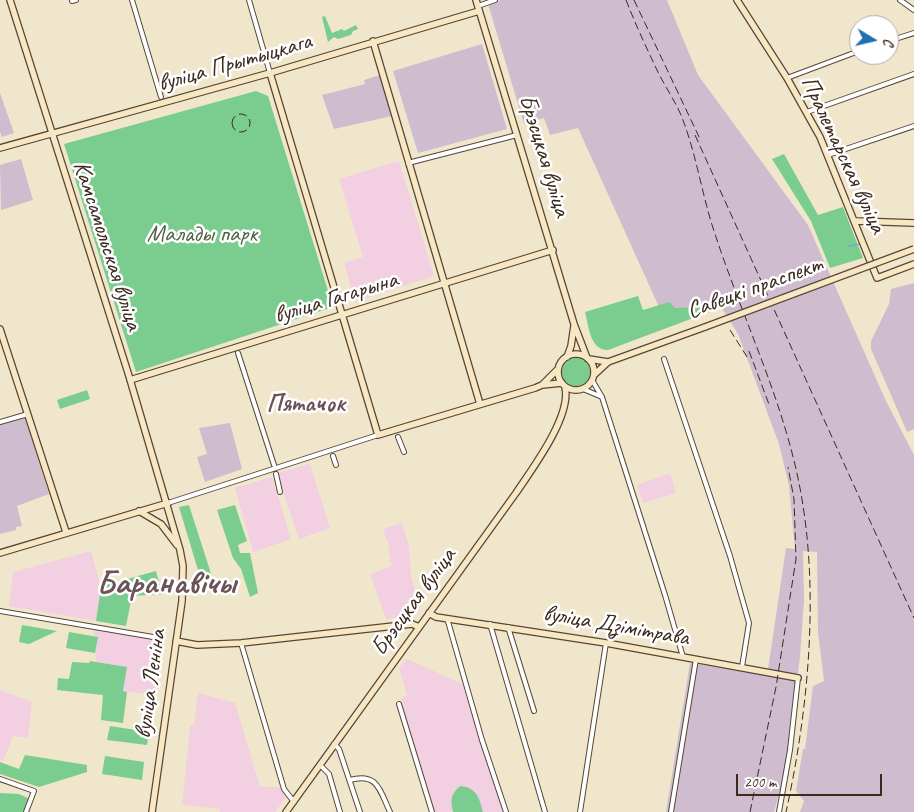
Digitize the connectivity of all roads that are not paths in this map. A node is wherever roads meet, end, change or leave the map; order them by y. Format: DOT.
graph roads {
  1 [pos="10,0"];
  2 [pos="132,0"];
  3 [pos="248,0"];
  4 [pos="496,0"];
  5 [pos="737,0"];
  6 [pos="900,0"];
  7 [pos="477,5"];
  8 [pos="914,10"];
  9 [pos="914,33"];
  10 [pos="899,38"];
  11 [pos="373,41"];
  12 [pos="849,55"];
  13 [pos="270,73"];
  14 [pos="914,74"];
  15 [pos="787,78"];
  16 [pos="161,97"];
  17 [pos="807,112"];
  18 [pos="914,126"];
  19 [pos="517,134"];
  20 [pos="52,135"];
  21 [pos="9,138"];
  22 [pos="11,145"];
  23 [pos="0,148"];
  24 [pos="828,155"];
  25 [pos="408,163"];
  26 [pos="856,221"];
  27 [pos="914,223"];
  28 [pos="553,250"];
  29 [pos="914,250"];
  30 [pos="914,264"];
  31 [pos="444,284"];
  32 [pos="341,316"];
  33 [pos="574,324"];
  34 [pos="0,328"];
  35 [pos="238,353"];
  36 [pos="567,357"];
  37 [pos="588,359"];
  38 [pos="664,359"];
  39 [pos="608,362"];
  40 [pos="558,369"];
  41 [pos="593,378"];
  42 [pos="130,380"];
  43 [pos="542,385"];
  44 [pos="563,385"];
  45 [pos="580,390"];
  46 [pos="602,397"];
  47 [pos="480,404"];
  48 [pos="564,408"];
  49 [pos="28,414"];
  50 [pos="0,422"];
  51 [pos="378,435"];
  52 [pos="398,437"];
  53 [pos="404,452"];
  54 [pos="333,456"];
  55 [pos="274,465"];
  56 [pos="336,465"];
  57 [pos="276,474"];
  58 [pos="280,492"];
  59 [pos="168,503"];
  60 [pos="139,511"];
  61 [pos="66,532"];
  62 [pos="180,550"];
  63 [pos="0,553"];
  64 [pos="0,611"];
  65 [pos="429,613"];
  66 [pos="447,618"];
  67 [pos="490,624"];
  68 [pos="419,627"];
  69 [pos="508,627"];
  70 [pos="159,638"];
  71 [pos="176,641"];
  72 [pos="242,643"];
  73 [pos="606,643"];
  74 [pos="683,656"];
  75 [pos="696,659"];
  76 [pos="742,667"];
  77 [pos="798,678"];
  78 [pos="399,704"];
  79 [pos="534,711"];
  80 [pos="334,744"];
  81 [pos="320,764"];
  82 [pos="0,779"];
  83 [pos="350,780"];
  84 [pos="294,802"];
  85 [pos="26,812"];
  86 [pos="152,812"];
  87 [pos="286,812"];
  88 [pos="340,812"];
  89 [pos="360,812"];
  90 [pos="390,812"];
  91 [pos="432,812"];
  92 [pos="506,812"];
  93 [pos="545,812"];
  94 [pos="580,812"];
  95 [pos="671,812"];
  96 [pos="779,812"];
  1 -- 20 [label="main road, Камсамольская вуліца"];
  2 -- 16 [label="street"];
  3 -- 13 [label="street"];
  4 -- 7 [label="street, вуліца Прытыцкага"];
  5 -- 15 [label="main road, Пралетарская вуліца"];
  6 -- 8 [label="street"];
  7 -- 11 [label="main road, вуліца Прытыцкага"];
  7 -- 19 [label="main road, Брэсцкая вуліца"];
  9 -- 10 [label="street"];
  11 -- 13 [label="main road, вуліца Прытыцкага"];
  11 -- 25 [label="main road"];
  12 -- 15 [label="street"];
  13 -- 20 [label="main road, вуліца Прытыцкага"];
  13 -- 32 [label="main road"];
  14 -- 17 [label="street"];
  15 -- 17 [label="main road, Пралетарская вуліца"];
  17 -- 24 [label="main road, Пралетарская вуліца"];
  18 -- 24 [label="street"];
  19 -- 25 [label="street"];
  19 -- 28 [label="main road, Брэсцкая вуліца"];
  20 -- 22 [label="main road, вуліца Прытыцкага"];
  20 -- 42 [label="main road, Камсамольская вуліца"];
  21 -- 22 [label="street"];
  22 -- 23 [label="main road, вуліца Прытыцкага"];
  24 -- 26 [label="main road, Пралетарская вуліца"];
  25 -- 31 [label="main road"];
  26 -- 27 [label="main road"];
  26 -- 30 [label="main road, Пралетарская вуліца"];
  28 -- 31 [label="main road, вуліца Гагарына"];
  28 -- 33 [label="main road, Брэсцкая вуліца"];
  29 -- 39 [label="main road, Савецкі праспект, bridge"];
  31 -- 32 [label="main road, вуліца Гагарына"];
  31 -- 47 [label="main road"];
  32 -- 42 [label="main road, вуліца Гагарына"];
  32 -- 51 [label="main road"];
  33 -- 36 [label="main road, Брэсцкая вуліца"];
  33 -- 37 [label="main road, Брэсцкая вуліца"];
  34 -- 49 [label="main road"];
  35 -- 55 [label="street"];
  36 -- 37 [label="main road"];
  36 -- 40 [label="main road"];
  37 -- 39 [label="main road, Савецкі праспект"];
  37 -- 41 [label="main road"];
  38 -- 76 [label="street"];
  39 -- 41 [label="main road, Савецкі праспект"];
  40 -- 43 [label="main road"];
  40 -- 44 [label="main road"];
  41 -- 45 [label="main road"];
  41 -- 46 [label="street"];
  42 -- 59 [label="main road, Камсамольская вуліца"];
  43 -- 44 [label="main road"];
  43 -- 47 [label="main road"];
  44 -- 45 [label="main road"];
  44 -- 48 [label="main road, Брэсцкая вуліца"];
  45 -- 46 [label="street"];
  45 -- 48 [label="main road, Брэсцкая вуліца"];
  46 -- 74 [label="street"];
  47 -- 51 [label="main road"];
  48 -- 65 [label="main road, Брэсцкая вуліца"];
  49 -- 50 [label="street"];
  49 -- 61 [label="main road"];
  51 -- 59 [label="street"];
  52 -- 53 [label="street"];
  54 -- 56 [label="street"];
  57 -- 58 [label="street"];
  59 -- 60 [label="main road"];
  59 -- 62 [label="main road, вуліца Леніна"];
  60 -- 61 [label="main road"];
  60 -- 62 [label="main road"];
  61 -- 63 [label="main road"];
  62 -- 71 [label="main road, вуліца Леніна"];
  64 -- 70 [label="street"];
  65 -- 66 [label="main road, вуліца Дзімітрава"];
  65 -- 68 [label="main road, Брэсцкая вуліца"];
  66 -- 67 [label="main road, вуліца Дзімітрава"];
  66 -- 92 [label="street"];
  67 -- 69 [label="main road, вуліца Дзімітрава"];
  67 -- 93 [label="street"];
  68 -- 72 [label="main road"];
  68 -- 80 [label="main road, Брэсцкая вуліца"];
  69 -- 73 [label="main road, вуліца Дзімітрава"];
  69 -- 79 [label="street"];
  71 -- 72 [label="main road"];
  71 -- 86 [label="main road, вуліца Леніна"];
  72 -- 84 [label="street"];
  73 -- 74 [label="main road, вуліца Дзімітрава"];
  73 -- 94 [label="street"];
  74 -- 75 [label="main road, вуліца Дзімітрава"];
  75 -- 76 [label="main road, вуліца Дзімітрава"];
  75 -- 95 [label="street"];
  76 -- 77 [label="main road, вуліца Дзімітрава"];
  77 -- 96 [label="street"];
  78 -- 91 [label="street"];
  80 -- 81 [label="main road, Брэсцкая вуліца"];
  80 -- 83 [label="street"];
  81 -- 84 [label="main road, Брэсцкая вуліца"];
  81 -- 88 [label="street"];
  82 -- 85 [label="street"];
  83 -- 89 [label="street"];
  83 -- 90 [label="street"];
  84 -- 87 [label="main road, Брэсцкая вуліца"];
}
